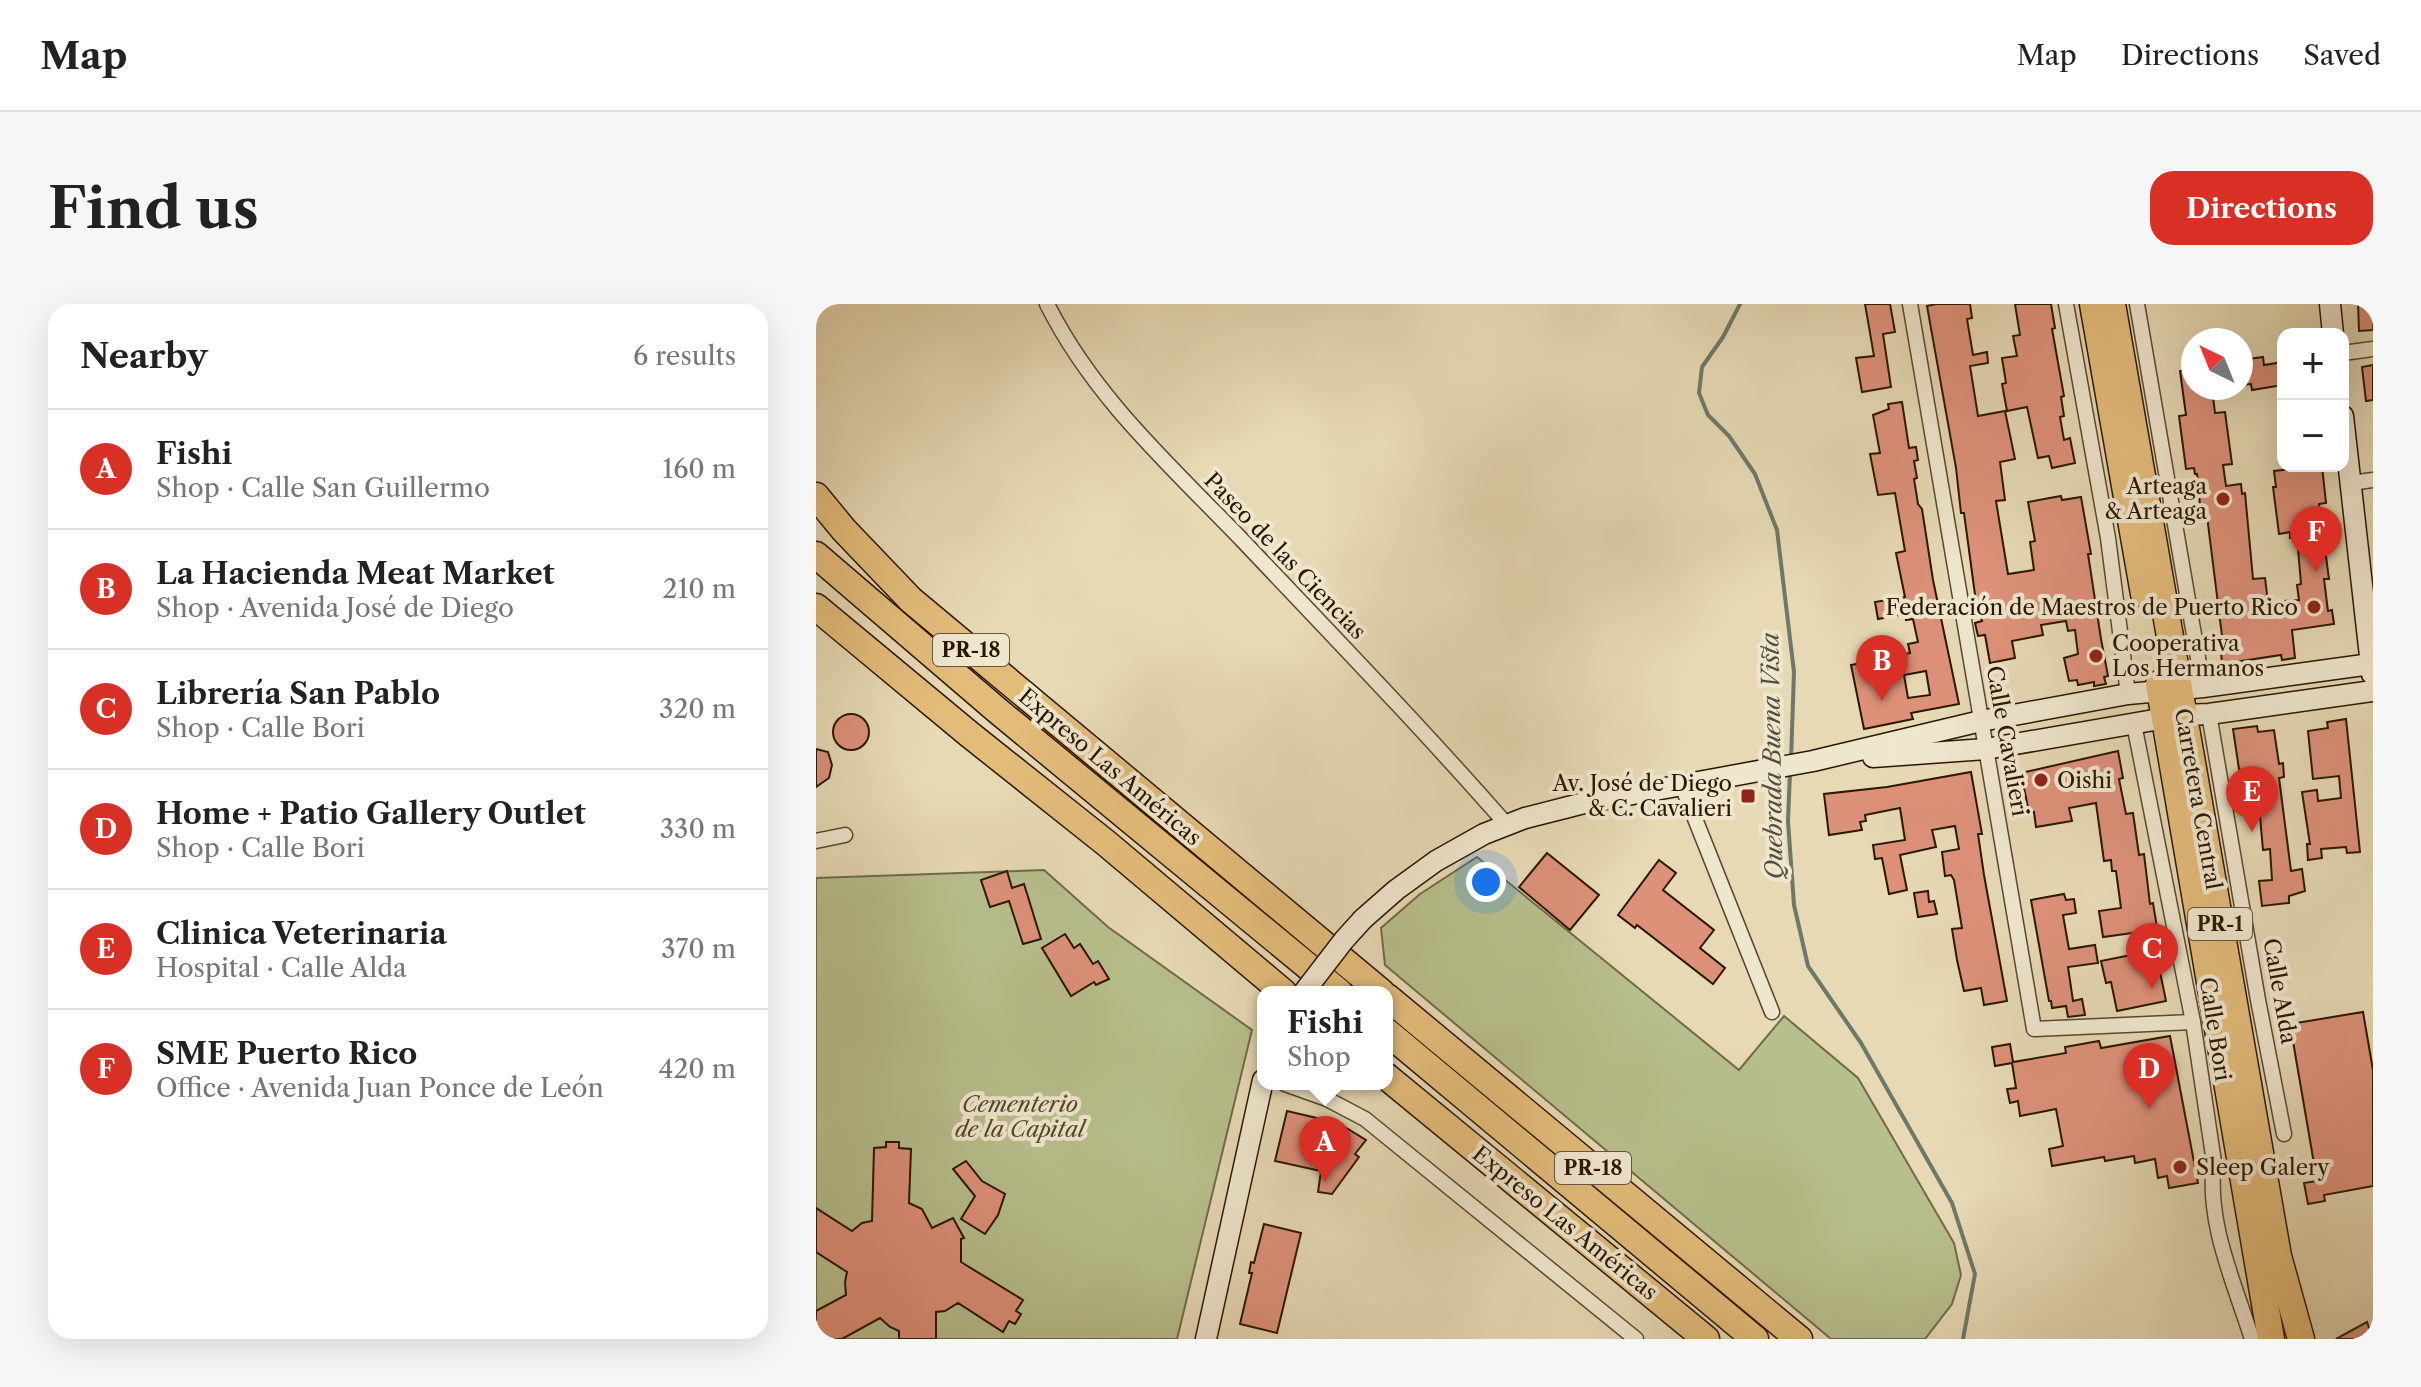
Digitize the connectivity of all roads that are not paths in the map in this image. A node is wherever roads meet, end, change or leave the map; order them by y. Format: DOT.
graph roads {
  1 [pos="1047,304"];
  2 [pos="1910,304"];
  3 [pos="2066,304"];
  4 [pos="2093,304"];
  5 [pos="2112,304"];
  6 [pos="2137,304"];
  7 [pos="2330,304"];
  8 [pos="2332,328"];
  9 [pos="2373,349"];
  10 [pos="2349,352"];
  11 [pos="2349,466"];
  12 [pos="2373,480"];
  13 [pos="2351,483"];
  14 [pos="816,496"];
  15 [pos="816,555"];
  16 [pos="816,607"];
  17 [pos="816,630"];
  18 [pos="2371,664"];
  19 [pos="893,671"];
  20 [pos="2373,689"];
  21 [pos="2128,694"];
  22 [pos="2183,702"];
  23 [pos="1981,721"];
  24 [pos="2134,724"];
  25 [pos="1986,749"];
  26 [pos="1813,761"];
  27 [pos="1682,786"];
  28 [pos="1507,825"];
  29 [pos="845,835"];
  30 [pos="816,841"];
  31 [pos="1276,986"];
  32 [pos="1309,986"];
  33 [pos="1332,986"];
  34 [pos="1374,986"];
  35 [pos="1393,1002"];
  36 [pos="1772,1012"];
  37 [pos="2193,1022"];
  38 [pos="1393,1037"];
  39 [pos="1393,1082"];
  40 [pos="1261,1090"];
  41 [pos="1302,1090"];
  42 [pos="2284,1134"];
  43 [pos="1206,1339"];
  44 [pos="1636,1339"];
  45 [pos="1706,1339"];
  46 [pos="1755,1339"];
  47 [pos="1799,1339"];
  48 [pos="2252,1339"];
  49 [pos="2271,1339"];
  50 [pos="2301,1339"];
  1 -- 28 [label="street, Paseo de las Ciencias"];
  2 -- 23 [label="street, Calle Cavalieri"];
  3 -- 21 [label="street"];
  4 -- 22 [label="highway, Carretera Central / PR-1"];
  5 -- 22 [label="highway, Carretera Central / PR-1"];
  6 -- 22 [label="street, Calle Alda"];
  7 -- 8 [label="street"];
  9 -- 10 [label="street"];
  11 -- 13 [label="street"];
  12 -- 13 [label="street"];
  13 -- 18 [label="street"];
  14 -- 34 [label="highway, Expreso Las Américas / PR-18"];
  15 -- 33 [label="highway"];
  16 -- 19 [label="highway, PR-18"];
  17 -- 19 [label="highway"];
  18 -- 20 [label="street"];
  18 -- 22 [label="street"];
  19 -- 31 [label="highway, PR-18"];
  20 -- 22 [label="street"];
  21 -- 22 [label="street"];
  21 -- 23 [label="street"];
  22 -- 24 [label="street"];
  22 -- 42 [label="street, Calle Alda"];
  22 -- 49 [label="highway, Carretera Central / PR-1"];
  22 -- 50 [label="highway, Carretera Central / PR-1"];
  23 -- 25 [label="street, Calle Cavalieri"];
  23 -- 26 [label="street"];
  24 -- 25 [label="street"];
  24 -- 37 [label="street, Calle Bori"];
  25 -- 26 [label="street"];
  25 -- 37 [label="street, Calle Cavalieri"];
  26 -- 27 [label="street"];
  27 -- 28 [label="street"];
  27 -- 36 [label="street"];
  28 -- 32 [label="street, bridge"];
  29 -- 30 [label="street"];
  35 -- 47 [label="highway, PR-18"];
  37 -- 48 [label="street, Calle Bori"];
  38 -- 46 [label="highway"];
  39 -- 45 [label="highway, Expreso Las Américas / PR-18"];
  40 -- 43 [label="street"];
  41 -- 44 [label="street"];
}
